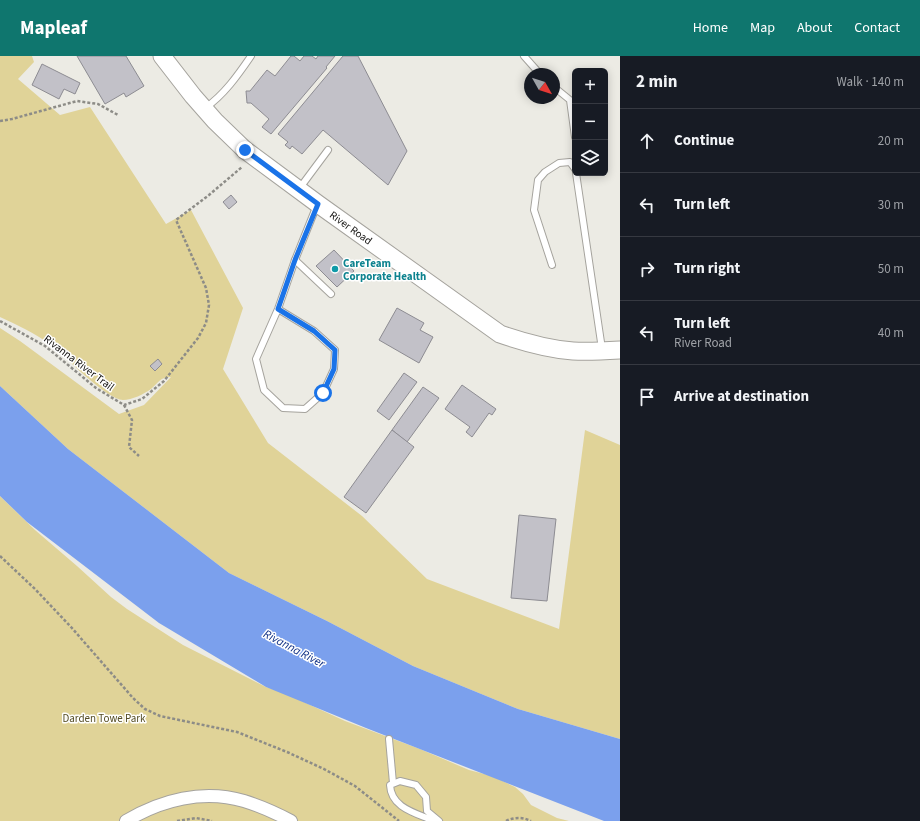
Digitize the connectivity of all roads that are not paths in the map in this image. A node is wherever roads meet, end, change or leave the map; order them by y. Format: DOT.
graph roads {
  1 [pos="162,56"];
  2 [pos="251,56"];
  3 [pos="524,56"];
  4 [pos="535,68"];
  5 [pos="560,92"];
  6 [pos="204,109"];
  7 [pos="572,115"];
  8 [pos="328,150"];
  9 [pos="572,165"];
  10 [pos="576,176"];
  11 [pos="299,189"];
  12 [pos="318,204"];
  13 [pos="295,260"];
  14 [pos="552,265"];
  15 [pos="331,294"];
  16 [pos="278,309"];
  17 [pos="620,350"];
  18 [pos="602,351"];
  19 [pos="389,739"];
  20 [pos="393,783"];
  21 [pos="126,821"];
  22 [pos="292,821"];
  23 [pos="434,821"];
  24 [pos="439,821"];
  1 -- 6 [label="street, River Road"];
  2 -- 6 [label="lane"];
  3 -- 4 [label="lane"];
  5 -- 7 [label="lane"];
  6 -- 11 [label="street, River Road"];
  8 -- 11 [label="lane"];
  9 -- 14 [label="lane"];
  10 -- 18 [label="lane"];
  11 -- 12 [label="street, River Road"];
  12 -- 13 [label="lane"];
  12 -- 18 [label="street, River Road"];
  13 -- 15 [label="lane"];
  13 -- 16 [label="lane"];
  16 -- 16 [label="lane"];
  17 -- 18 [label="street, River Road"];
  19 -- 20 [label="lane"];
  20 -- 23 [label="lane"];
  20 -- 24 [label="lane"];
  21 -- 22 [label="street"];
}
